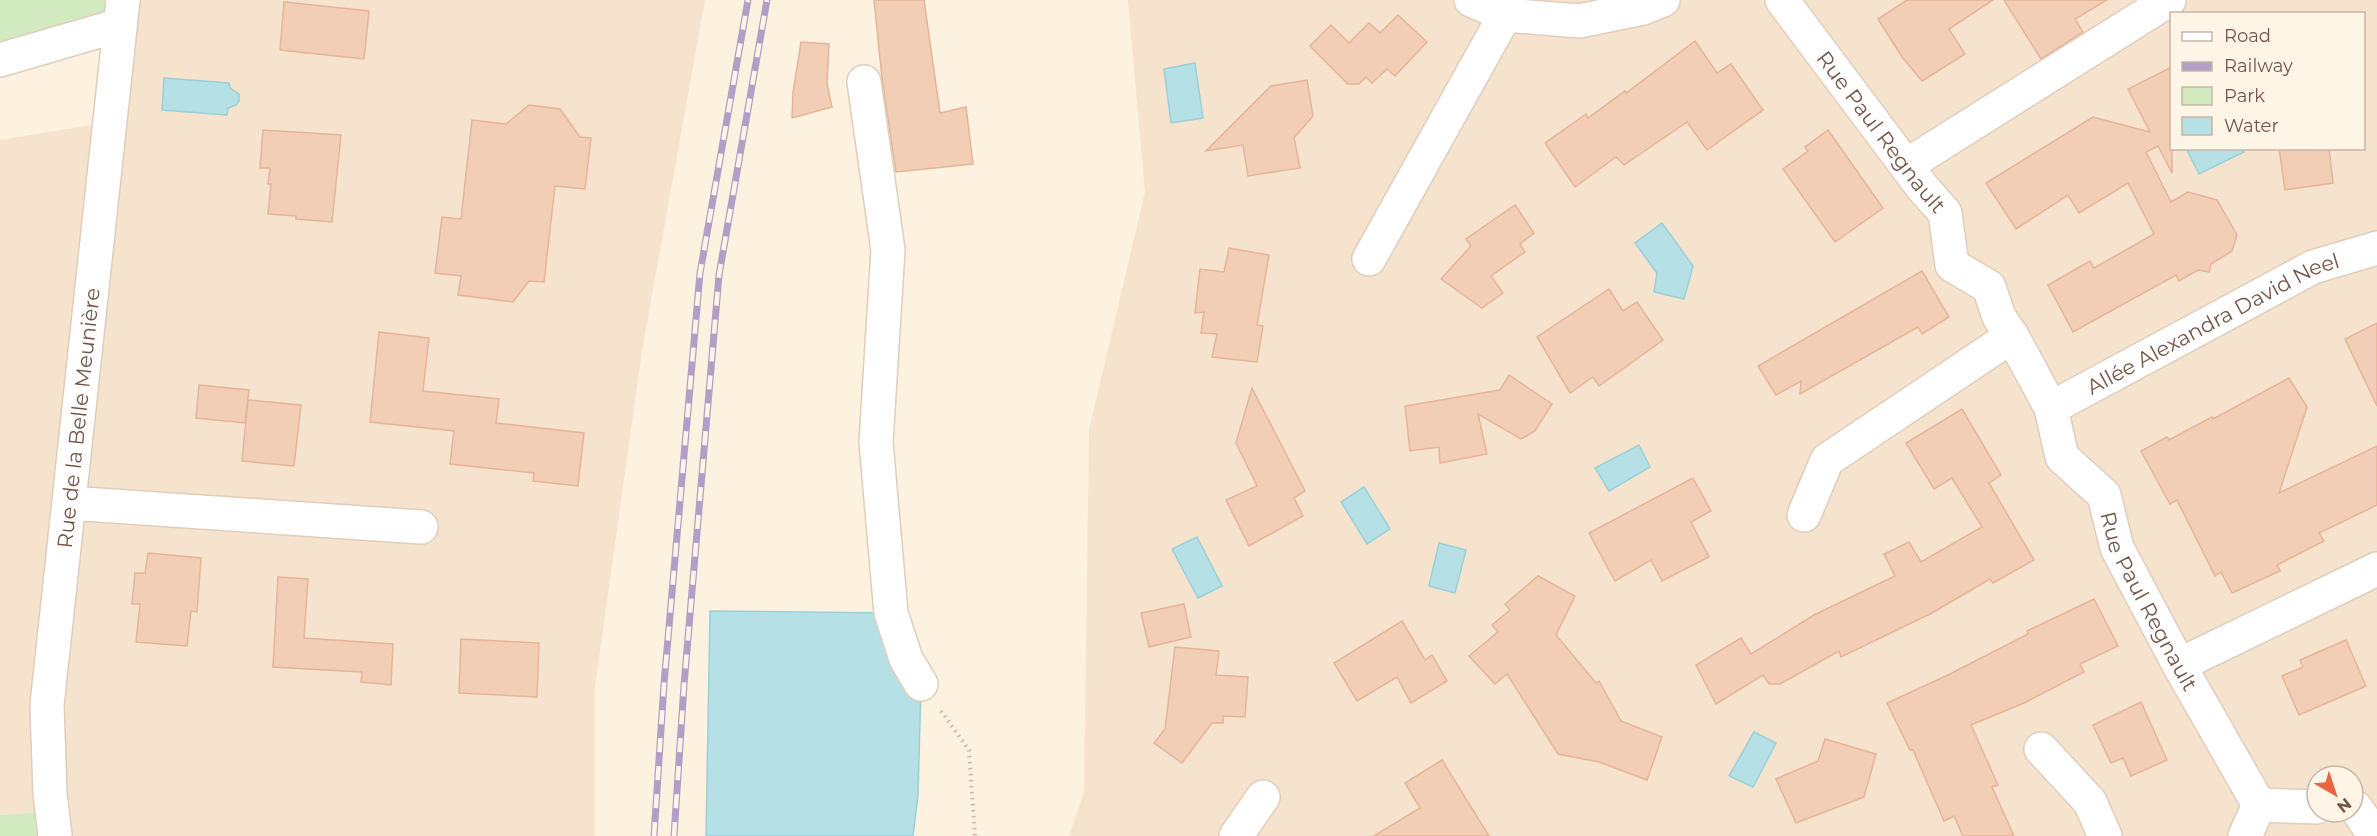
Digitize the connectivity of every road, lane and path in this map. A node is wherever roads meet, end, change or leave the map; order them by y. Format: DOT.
graph roads {
  1 [pos="1471,0"];
  2 [pos="1663,0"];
  3 [pos="1782,0"];
  4 [pos="2169,0"];
  5 [pos="122,12"];
  6 [pos="1505,15"];
  7 [pos="0,60"];
  8 [pos="864,82"];
  9 [pos="1907,165"];
  10 [pos="2377,248"];
  11 [pos="1369,259"];
  12 [pos="2012,336"];
  13 [pos="2051,408"];
  14 [pos="69,502"];
  15 [pos="1804,515"];
  16 [pos="421,527"];
  17 [pos="2377,569"];
  18 [pos="2179,665"];
  19 [pos="921,684"];
  20 [pos="2041,749"];
  21 [pos="1263,797"];
  22 [pos="2259,805"];
  23 [pos="2305,807"];
  24 [pos="2365,812"];
  25 [pos="55,836"];
  26 [pos="975,836"];
  27 [pos="1236,836"];
  28 [pos="2105,836"];
  29 [pos="2245,836"];
  30 [pos="2375,836"];
  1 -- 6 [label="street"];
  2 -- 6 [label="street"];
  3 -- 9 [label="street, Rue Paul Regnault"];
  4 -- 9 [label="street"];
  5 -- 7 [label="street"];
  5 -- 14 [label="street, Rue de la Belle Meunière"];
  6 -- 11 [label="street"];
  8 -- 19 [label="street"];
  9 -- 12 [label="street, Rue Paul Regnault"];
  10 -- 13 [label="street, Allée Alexandra David Neel"];
  12 -- 13 [label="street, Rue Paul Regnault"];
  12 -- 15 [label="street"];
  13 -- 18 [label="street, Rue Paul Regnault"];
  14 -- 16 [label="street"];
  14 -- 25 [label="street, Rue de la Belle Meunière"];
  17 -- 18 [label="street"];
  18 -- 22 [label="street, Rue Paul Regnault"];
  19 -- 26 [label="path"];
  20 -- 28 [label="street"];
  21 -- 27 [label="street"];
  22 -- 23 [label="street"];
  22 -- 29 [label="street"];
  24 -- 30 [label="street"];
}
